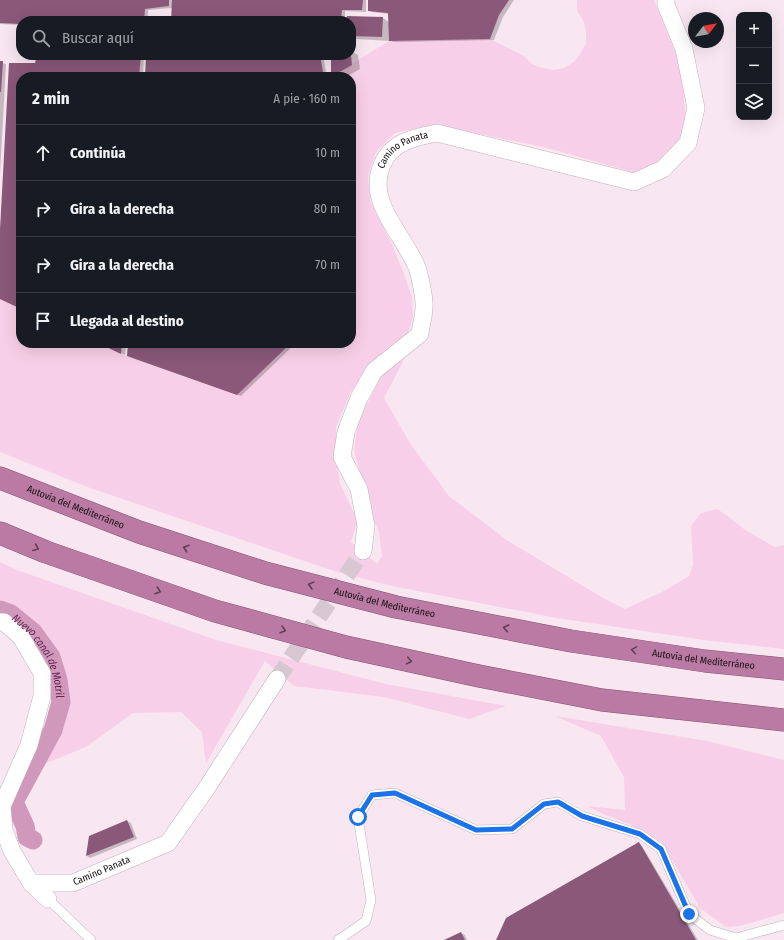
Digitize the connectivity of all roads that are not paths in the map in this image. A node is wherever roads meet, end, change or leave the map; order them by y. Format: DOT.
graph roads {
  1 [pos="666,0"];
  2 [pos="0,478"];
  3 [pos="0,533"];
  4 [pos="363,551"];
  5 [pos="0,622"];
  6 [pos="784,669"];
  7 [pos="277,679"];
  8 [pos="784,720"];
  9 [pos="31,883"];
  10 [pos="48,899"];
  11 [pos="784,925"];
  12 [pos="91,940"];
  13 [pos="338,940"];
  1 -- 4 [label="street, Camino Panata"];
  6 -- 2 [label="highway, Autovía del Mediterráneo, one-way"];
  3 -- 8 [label="highway, one-way"];
  5 -- 9 [label="street"];
  7 -- 9 [label="street, Camino Panata"];
  9 -- 10 [label="street"];
  10 -- 12 [label="lane"];
  11 -- 13 [label="lane"];
}
